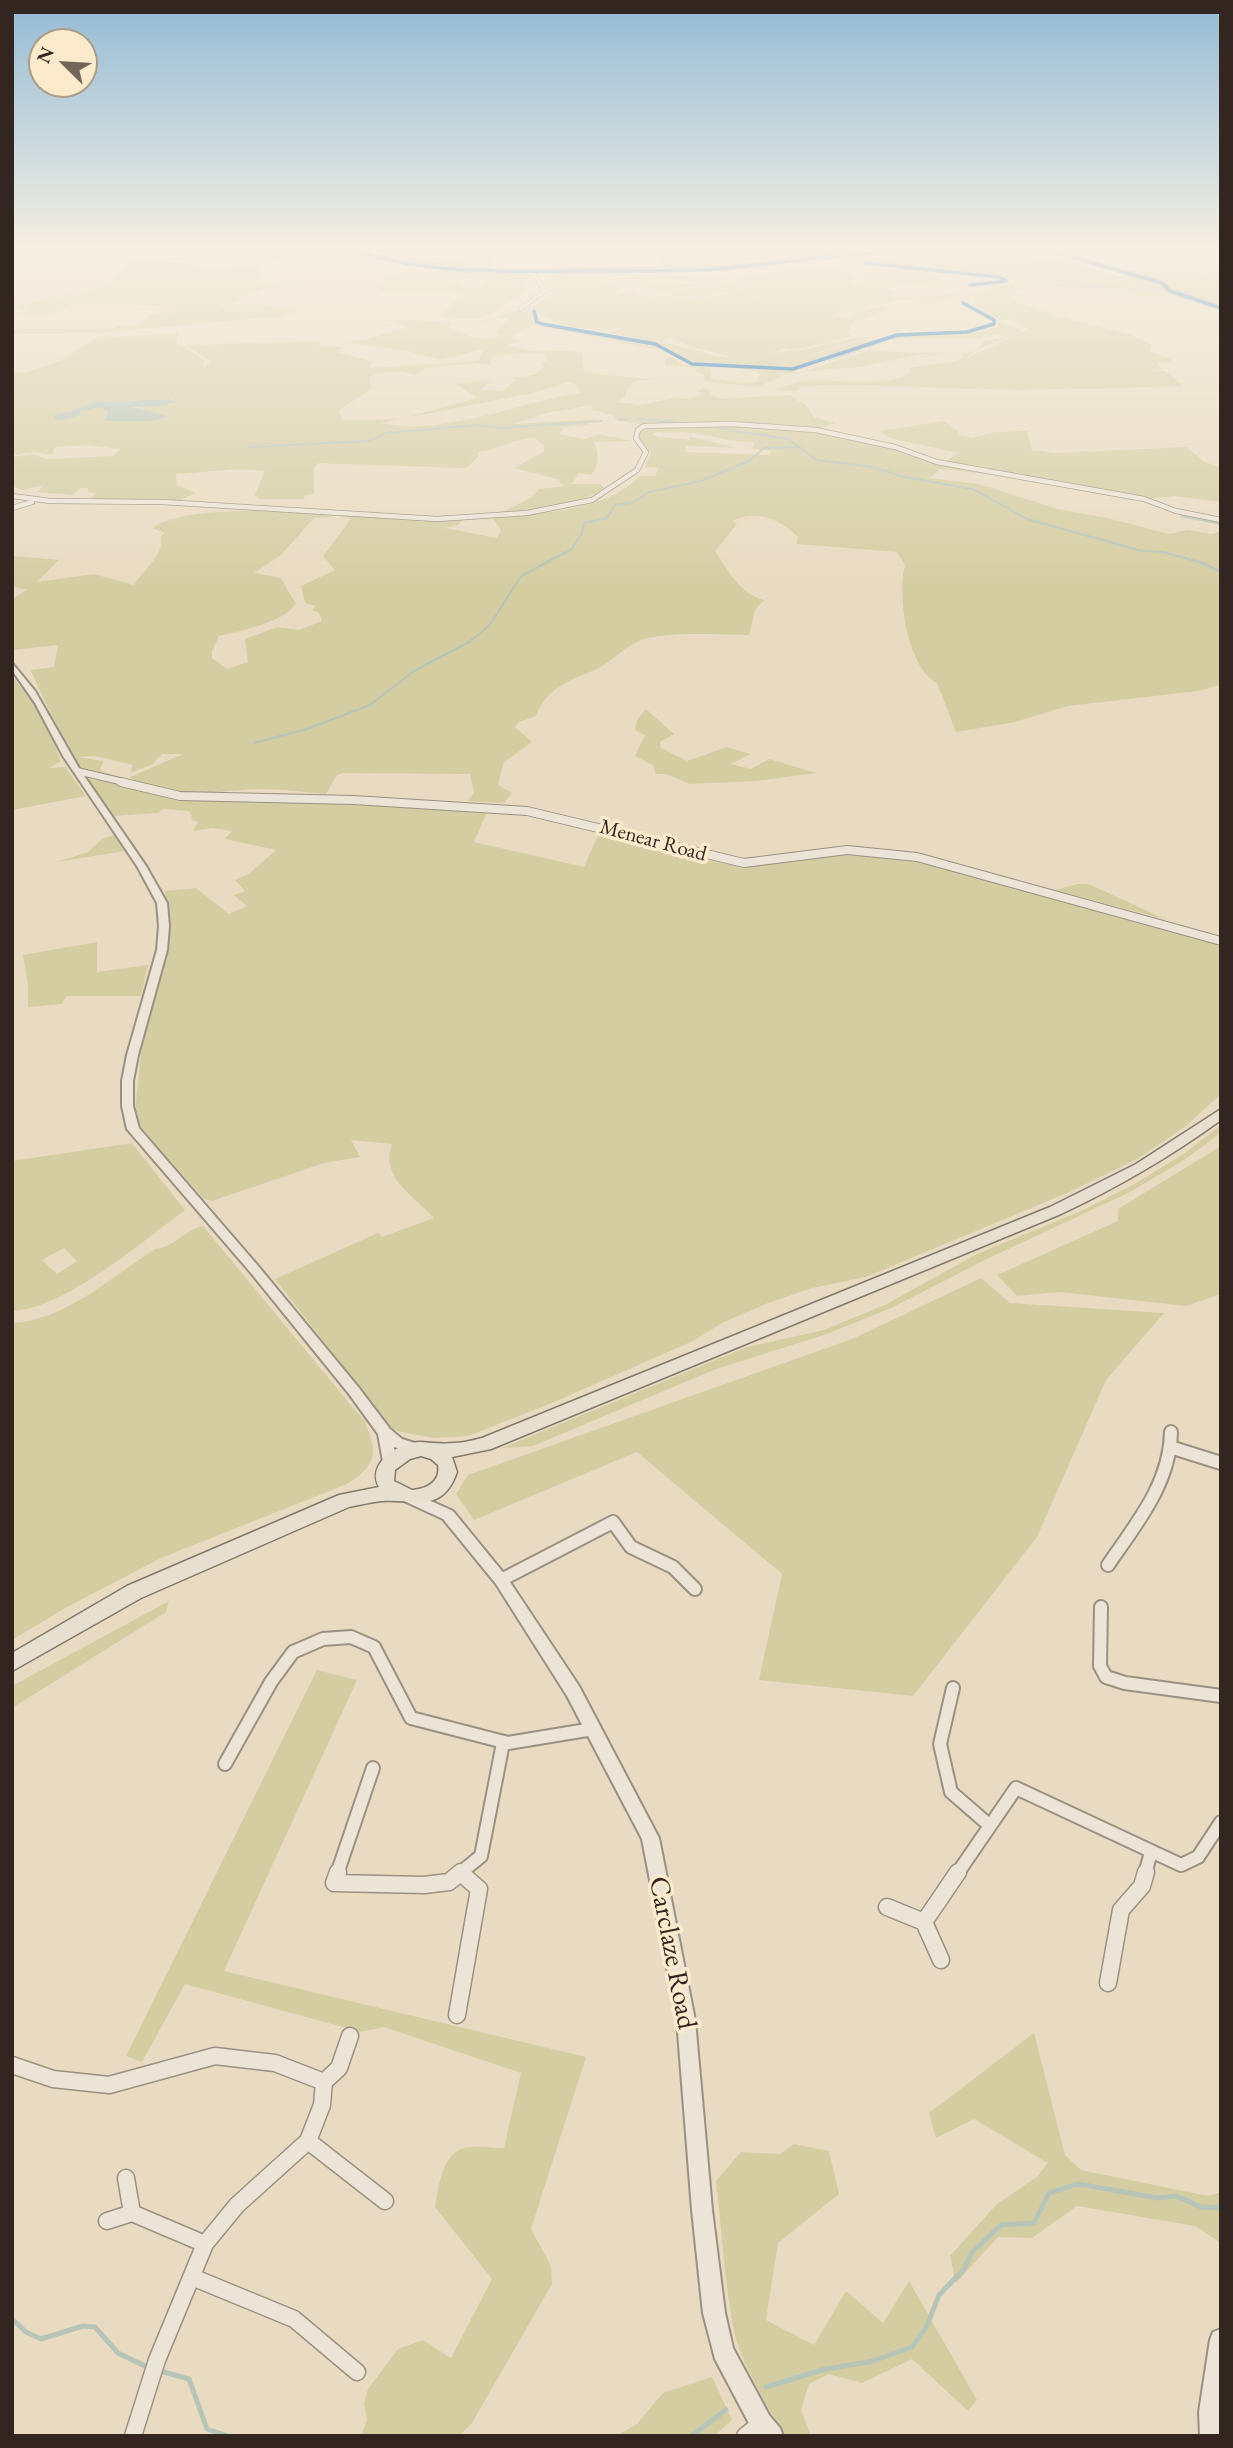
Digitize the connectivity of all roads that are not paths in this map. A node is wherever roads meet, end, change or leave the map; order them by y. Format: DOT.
graph roads {
  1 [pos="12,496"];
  2 [pos="36,501"];
  3 [pos="12,508"];
  4 [pos="1221,520"];
  5 [pos="12,665"];
  6 [pos="77,771"];
  7 [pos="1221,941"];
  8 [pos="1221,1113"];
  9 [pos="1171,1432"];
  10 [pos="385,1433"];
  11 [pos="485,1444"];
  12 [pos="1173,1448"];
  13 [pos="422,1450"];
  14 [pos="1221,1463"];
  15 [pos="387,1467"];
  16 [pos="446,1480"];
  17 [pos="405,1496"];
  18 [pos="346,1500"];
  19 [pos="448,1515"];
  20 [pos="1108,1565"];
  21 [pos="501,1580"];
  22 [pos="695,1589"];
  23 [pos="1101,1607"];
  24 [pos="12,1663"];
  25 [pos="953,1688"];
  26 [pos="1221,1696"];
  27 [pos="593,1729"];
  28 [pos="503,1743"];
  29 [pos="225,1764"];
  30 [pos="373,1768"];
  31 [pos="1221,1822"];
  32 [pos="989,1825"];
  33 [pos="1151,1852"];
  34 [pos="462,1874"];
  35 [pos="887,1907"];
  36 [pos="924,1922"];
  37 [pos="941,1960"];
  38 [pos="1108,1983"];
  39 [pos="457,2015"];
  40 [pos="350,2036"];
  41 [pos="12,2065"];
  42 [pos="324,2082"];
  43 [pos="307,2141"];
  44 [pos="126,2178"];
  45 [pos="385,2202"];
  46 [pos="132,2213"];
  47 [pos="107,2221"];
  48 [pos="205,2244"];
  49 [pos="192,2277"];
  50 [pos="1221,2340"];
  51 [pos="357,2372"];
  52 [pos="759,2432"];
  53 [pos="133,2436"];
  54 [pos="1211,2436"];
  1 -- 2 [label="street"];
  2 -- 3 [label="street"];
  2 -- 4 [label="street"];
  5 -- 6 [label="street"];
  6 -- 7 [label="street, Menear Road"];
  6 -- 10 [label="street"];
  8 -- 11 [label="highway"];
  9 -- 12 [label="street"];
  10 -- 13 [label="street"];
  10 -- 15 [label="street"];
  11 -- 13 [label="highway"];
  11 -- 16 [label="highway"];
  12 -- 14 [label="street"];
  12 -- 20 [label="street"];
  13 -- 15 [label="highway"];
  13 -- 16 [label="highway"];
  15 -- 17 [label="highway"];
  15 -- 18 [label="highway"];
  16 -- 17 [label="highway"];
  16 -- 19 [label="street, Carclaze Road"];
  17 -- 18 [label="highway"];
  17 -- 19 [label="street, Carclaze Road"];
  18 -- 24 [label="highway"];
  19 -- 21 [label="street, Carclaze Road"];
  21 -- 22 [label="street"];
  21 -- 27 [label="street, Carclaze Road"];
  23 -- 26 [label="street"];
  25 -- 32 [label="street"];
  27 -- 28 [label="street"];
  27 -- 52 [label="street, Carclaze Road"];
  28 -- 29 [label="street"];
  28 -- 34 [label="street"];
  30 -- 34 [label="street"];
  31 -- 33 [label="street"];
  32 -- 33 [label="street"];
  32 -- 36 [label="street"];
  33 -- 38 [label="street"];
  34 -- 39 [label="street"];
  35 -- 36 [label="street"];
  36 -- 37 [label="street"];
  40 -- 42 [label="street"];
  41 -- 42 [label="street"];
  42 -- 43 [label="street"];
  43 -- 45 [label="street"];
  43 -- 48 [label="street"];
  44 -- 46 [label="street"];
  46 -- 47 [label="street"];
  46 -- 48 [label="street"];
  48 -- 49 [label="street"];
  49 -- 51 [label="street"];
  49 -- 53 [label="street"];
  50 -- 54 [label="street"];
}
